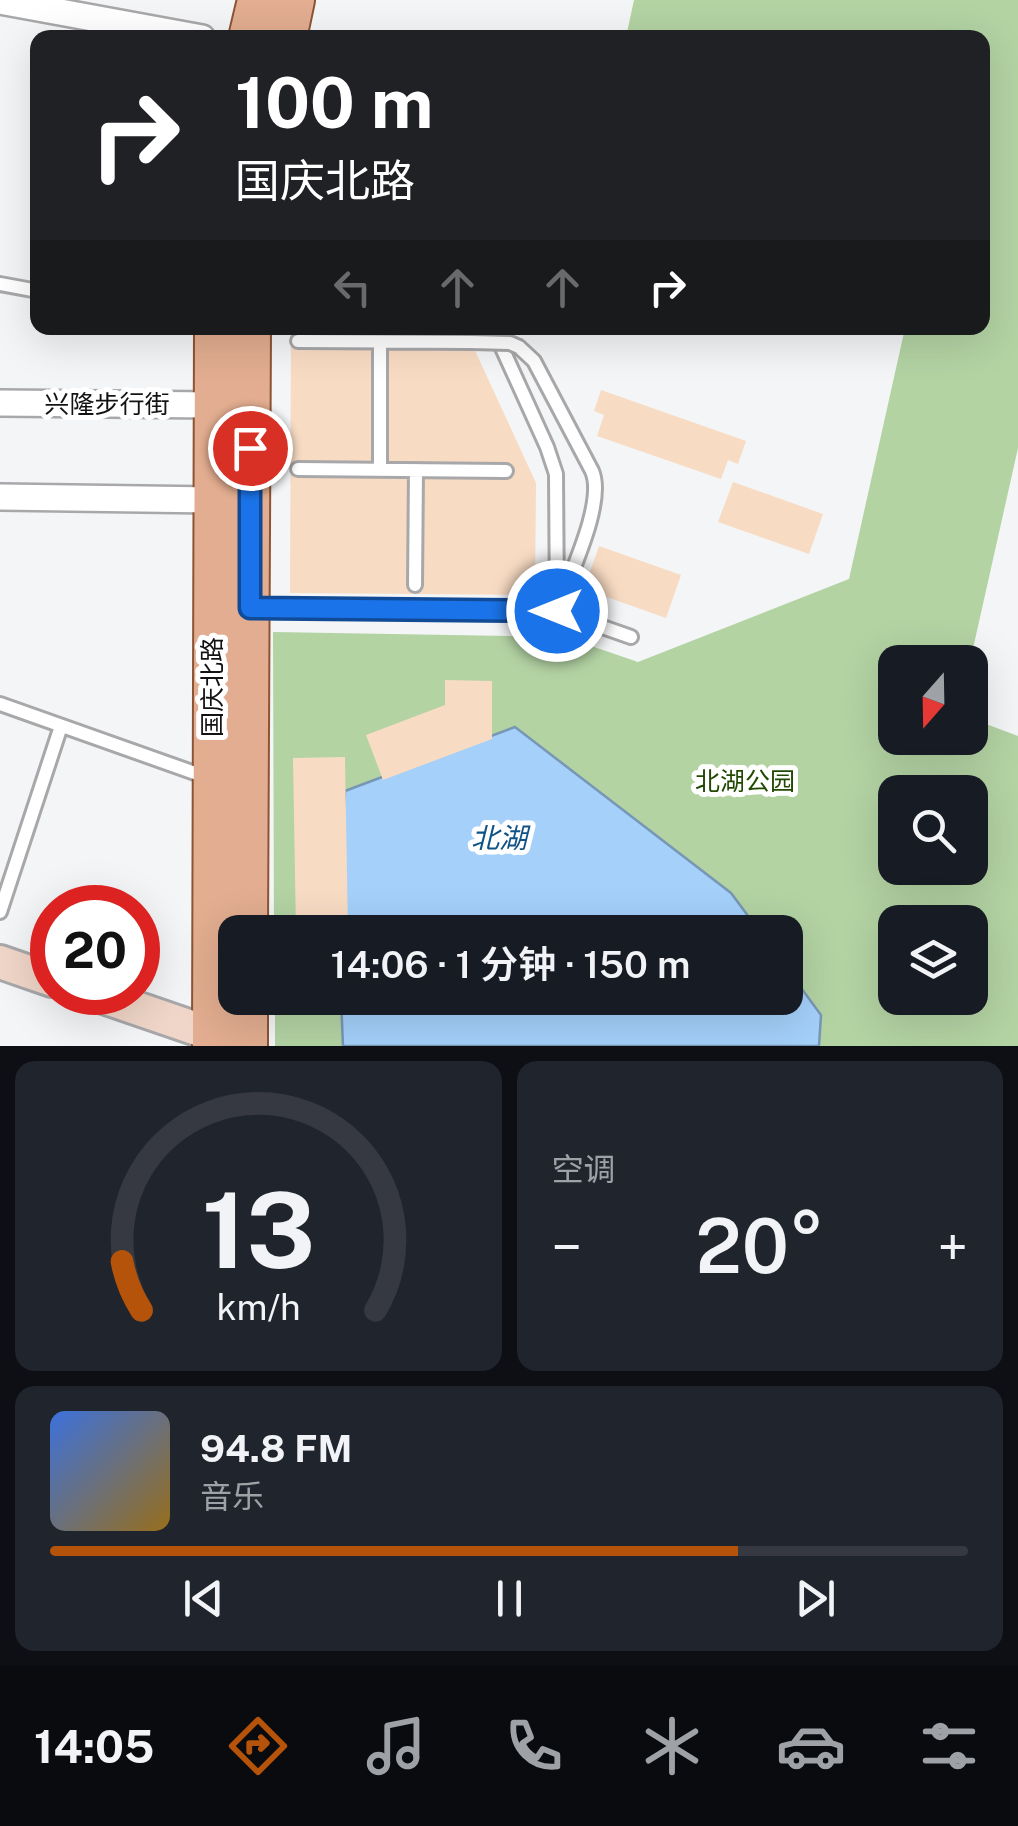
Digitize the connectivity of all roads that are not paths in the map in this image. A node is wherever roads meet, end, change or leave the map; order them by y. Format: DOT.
graph roads {
  1 [pos="257,0"];
  2 [pos="295,0"];
  3 [pos="0,1"];
  4 [pos="158,30"];
  5 [pos="250,30"];
  6 [pos="289,30"];
  7 [pos="0,284"];
  8 [pos="30,290"];
  9 [pos="212,335"];
  10 [pos="251,335"];
  11 [pos="495,335"];
  12 [pos="298,341"];
  13 [pos="380,342"];
  14 [pos="0,403"];
  15 [pos="214,404"];
  16 [pos="298,469"];
  17 [pos="380,470"];
  18 [pos="416,470"];
  19 [pos="506,471"];
  20 [pos="0,497"];
  21 [pos="213,500"];
  22 [pos="416,585"];
  23 [pos="250,608"];
  24 [pos="557,611"];
  25 [pos="630,636"];
  26 [pos="0,704"];
  27 [pos="61,726"];
  28 [pos="212,779"];
  29 [pos="0,912"];
  30 [pos="248,915"];
  31 [pos="0,962"];
  32 [pos="30,972"];
  33 [pos="147,1015"];
  34 [pos="248,1015"];
  35 [pos="211,1040"];
  36 [pos="248,1046"];
  1 -- 5 [label="main road"];
  2 -- 6 [label="main road"];
  3 -- 4 [label="street"];
  7 -- 8 [label="lane"];
  9 -- 15 [label="main road, 国庆北路"];
  10 -- 23 [label="main road, 国庆北路"];
  11 -- 24 [label="lane"];
  12 -- 13 [label="lane"];
  13 -- 17 [label="lane"];
  13 -- 24 [label="lane, bridge"];
  14 -- 15 [label="street, 兴隆步行街"];
  15 -- 21 [label="main road, 国庆北路"];
  16 -- 17 [label="lane"];
  17 -- 18 [label="lane"];
  18 -- 19 [label="lane"];
  18 -- 22 [label="lane"];
  20 -- 21 [label="street"];
  21 -- 28 [label="main road, 国庆北路"];
  23 -- 24 [label="lane"];
  23 -- 30 [label="main road, 国庆北路"];
  24 -- 25 [label="lane"];
  26 -- 27 [label="lane"];
  27 -- 28 [label="lane"];
  27 -- 29 [label="lane"];
  28 -- 35 [label="main road, 国庆北路"];
  31 -- 32 [label="street"];
  33 -- 35 [label="street"];
  34 -- 36 [label="main road"];
  35 -- 36 [label="street"];
}
